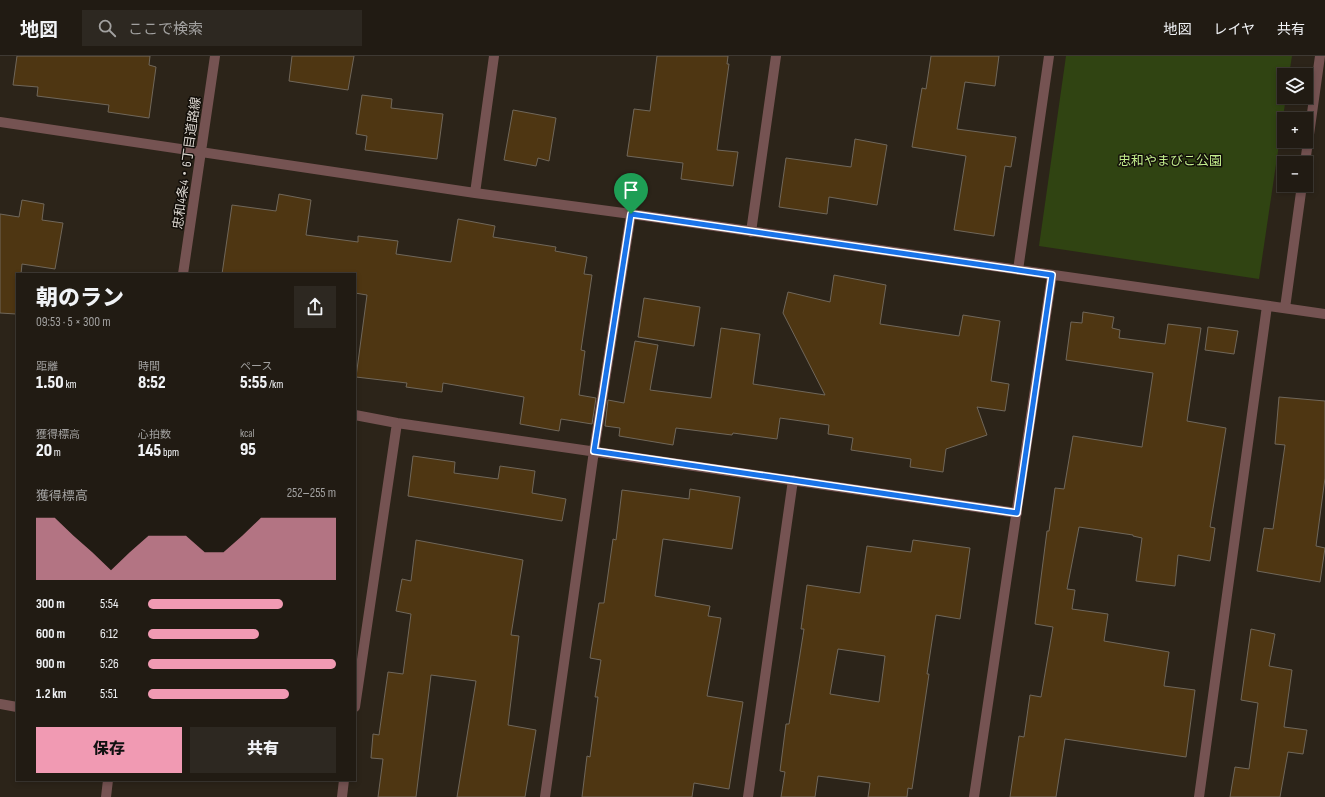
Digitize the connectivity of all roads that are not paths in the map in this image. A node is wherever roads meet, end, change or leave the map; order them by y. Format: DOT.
graph roads {
  1 [pos="215,56"];
  2 [pos="494,56"];
  3 [pos="776,56"];
  4 [pos="1049,56"];
  5 [pos="1320,56"];
  6 [pos="0,122"];
  7 [pos="201,153"];
  8 [pos="1307,156"];
  9 [pos="1301,192"];
  10 [pos="475,193"];
  11 [pos="631,214"];
  12 [pos="751,232"];
  13 [pos="1018,270"];
  14 [pos="183,273"];
  15 [pos="1052,275"];
  16 [pos="1267,306"];
  17 [pos="1285,308"];
  18 [pos="1325,314"];
  19 [pos="356,415"];
  20 [pos="397,423"];
  21 [pos="594,451"];
  22 [pos="793,480"];
  23 [pos="1017,513"];
  24 [pos="356,700"];
  25 [pos="0,704"];
  26 [pos="16,707"];
  27 [pos="108,781"];
  28 [pos="344,781"];
  29 [pos="106,797"];
  30 [pos="342,797"];
  31 [pos="545,797"];
  32 [pos="748,797"];
  33 [pos="974,797"];
  34 [pos="1199,797"];
  1 -- 7 [label="street, 忠和4条4・6丁目道路線"];
  2 -- 10 [label="street"];
  3 -- 12 [label="street"];
  4 -- 13 [label="street"];
  5 -- 8 [label="street"];
  6 -- 7 [label="street"];
  7 -- 10 [label="street"];
  7 -- 14 [label="street, 忠和4条4・6丁目道路線"];
  9 -- 17 [label="street"];
  10 -- 11 [label="street"];
  11 -- 12 [label="street"];
  11 -- 21 [label="street"];
  12 -- 13 [label="street"];
  13 -- 15 [label="street"];
  15 -- 16 [label="street"];
  15 -- 23 [label="street"];
  16 -- 17 [label="street"];
  16 -- 34 [label="street"];
  17 -- 18 [label="street"];
  19 -- 20 [label="street"];
  20 -- 21 [label="street"];
  20 -- 24 [label="street"];
  21 -- 22 [label="street"];
  21 -- 31 [label="street"];
  22 -- 23 [label="street"];
  22 -- 32 [label="street"];
  23 -- 33 [label="street"];
  25 -- 26 [label="street"];
  27 -- 29 [label="street"];
  28 -- 30 [label="street"];
}
